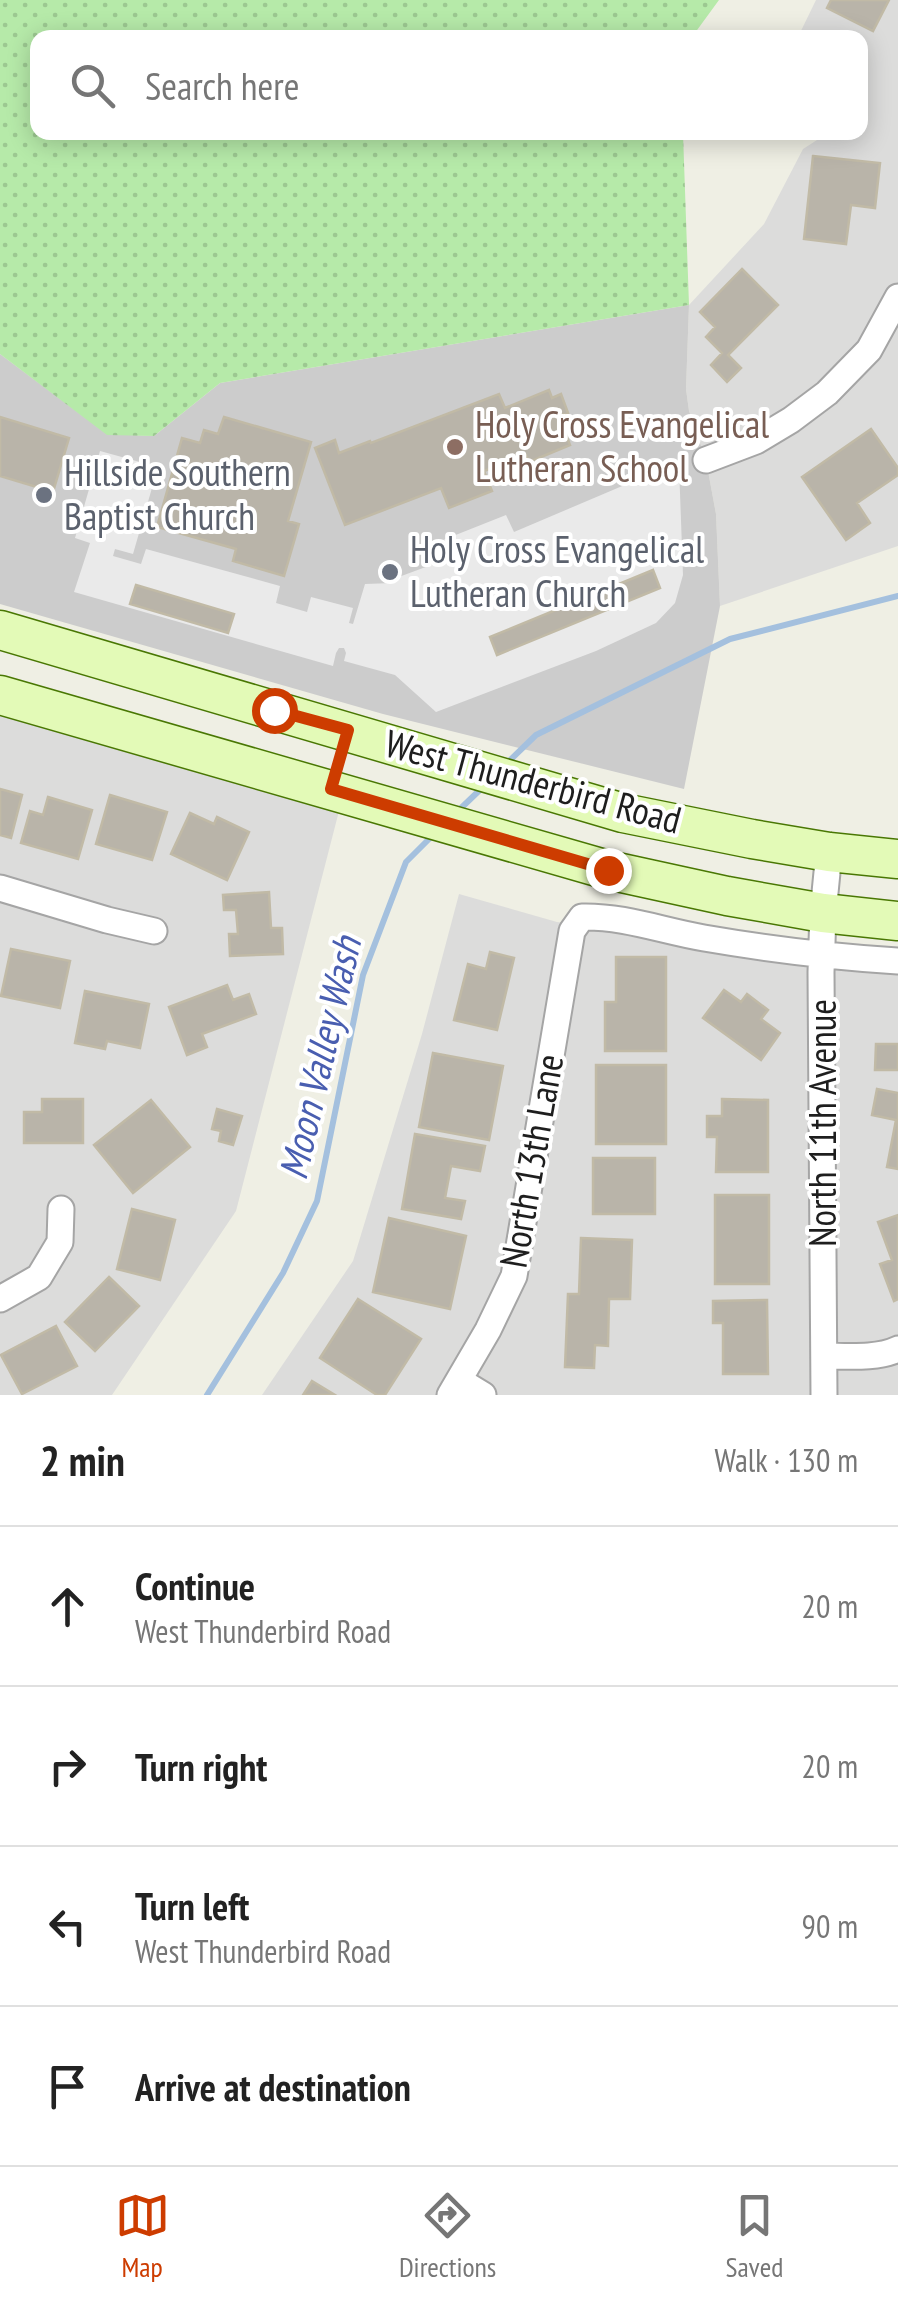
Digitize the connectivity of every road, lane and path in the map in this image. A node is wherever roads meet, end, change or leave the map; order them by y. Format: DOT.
graph roads {
  1 [pos="898,298"];
  2 [pos="706,460"];
  3 [pos="0,630"];
  4 [pos="0,695"];
  5 [pos="348,730"];
  6 [pos="331,789"];
  7 [pos="829,852"];
  8 [pos="898,860"];
  9 [pos="0,888"];
  10 [pos="823,912"];
  11 [pos="898,921"];
  12 [pos="154,931"];
  13 [pos="822,955"];
  14 [pos="898,962"];
  15 [pos="61,1208"];
  16 [pos="0,1299"];
  17 [pos="898,1349"];
  18 [pos="824,1356"];
  19 [pos="455,1388"];
  20 [pos="483,1395"];
  21 [pos="824,1395"];
  1 -- 2 [label="street"];
  3 -- 5 [label="main road, West Thunderbird Road"];
  4 -- 6 [label="main road, West Thunderbird Road"];
  5 -- 6 [label="main road"];
  5 -- 7 [label="main road, West Thunderbird Road"];
  6 -- 10 [label="main road, West Thunderbird Road"];
  7 -- 8 [label="main road, West Thunderbird Road"];
  7 -- 10 [label="street, North 11th Avenue"];
  9 -- 12 [label="street"];
  10 -- 11 [label="main road, West Thunderbird Road"];
  10 -- 13 [label="street, North 11th Avenue"];
  13 -- 14 [label="street"];
  13 -- 18 [label="street, North 11th Avenue"];
  13 -- 19 [label="street, North 13th Lane"];
  15 -- 16 [label="street"];
  17 -- 18 [label="street"];
  18 -- 21 [label="street, North 11th Avenue"];
  19 -- 20 [label="street"];
}
